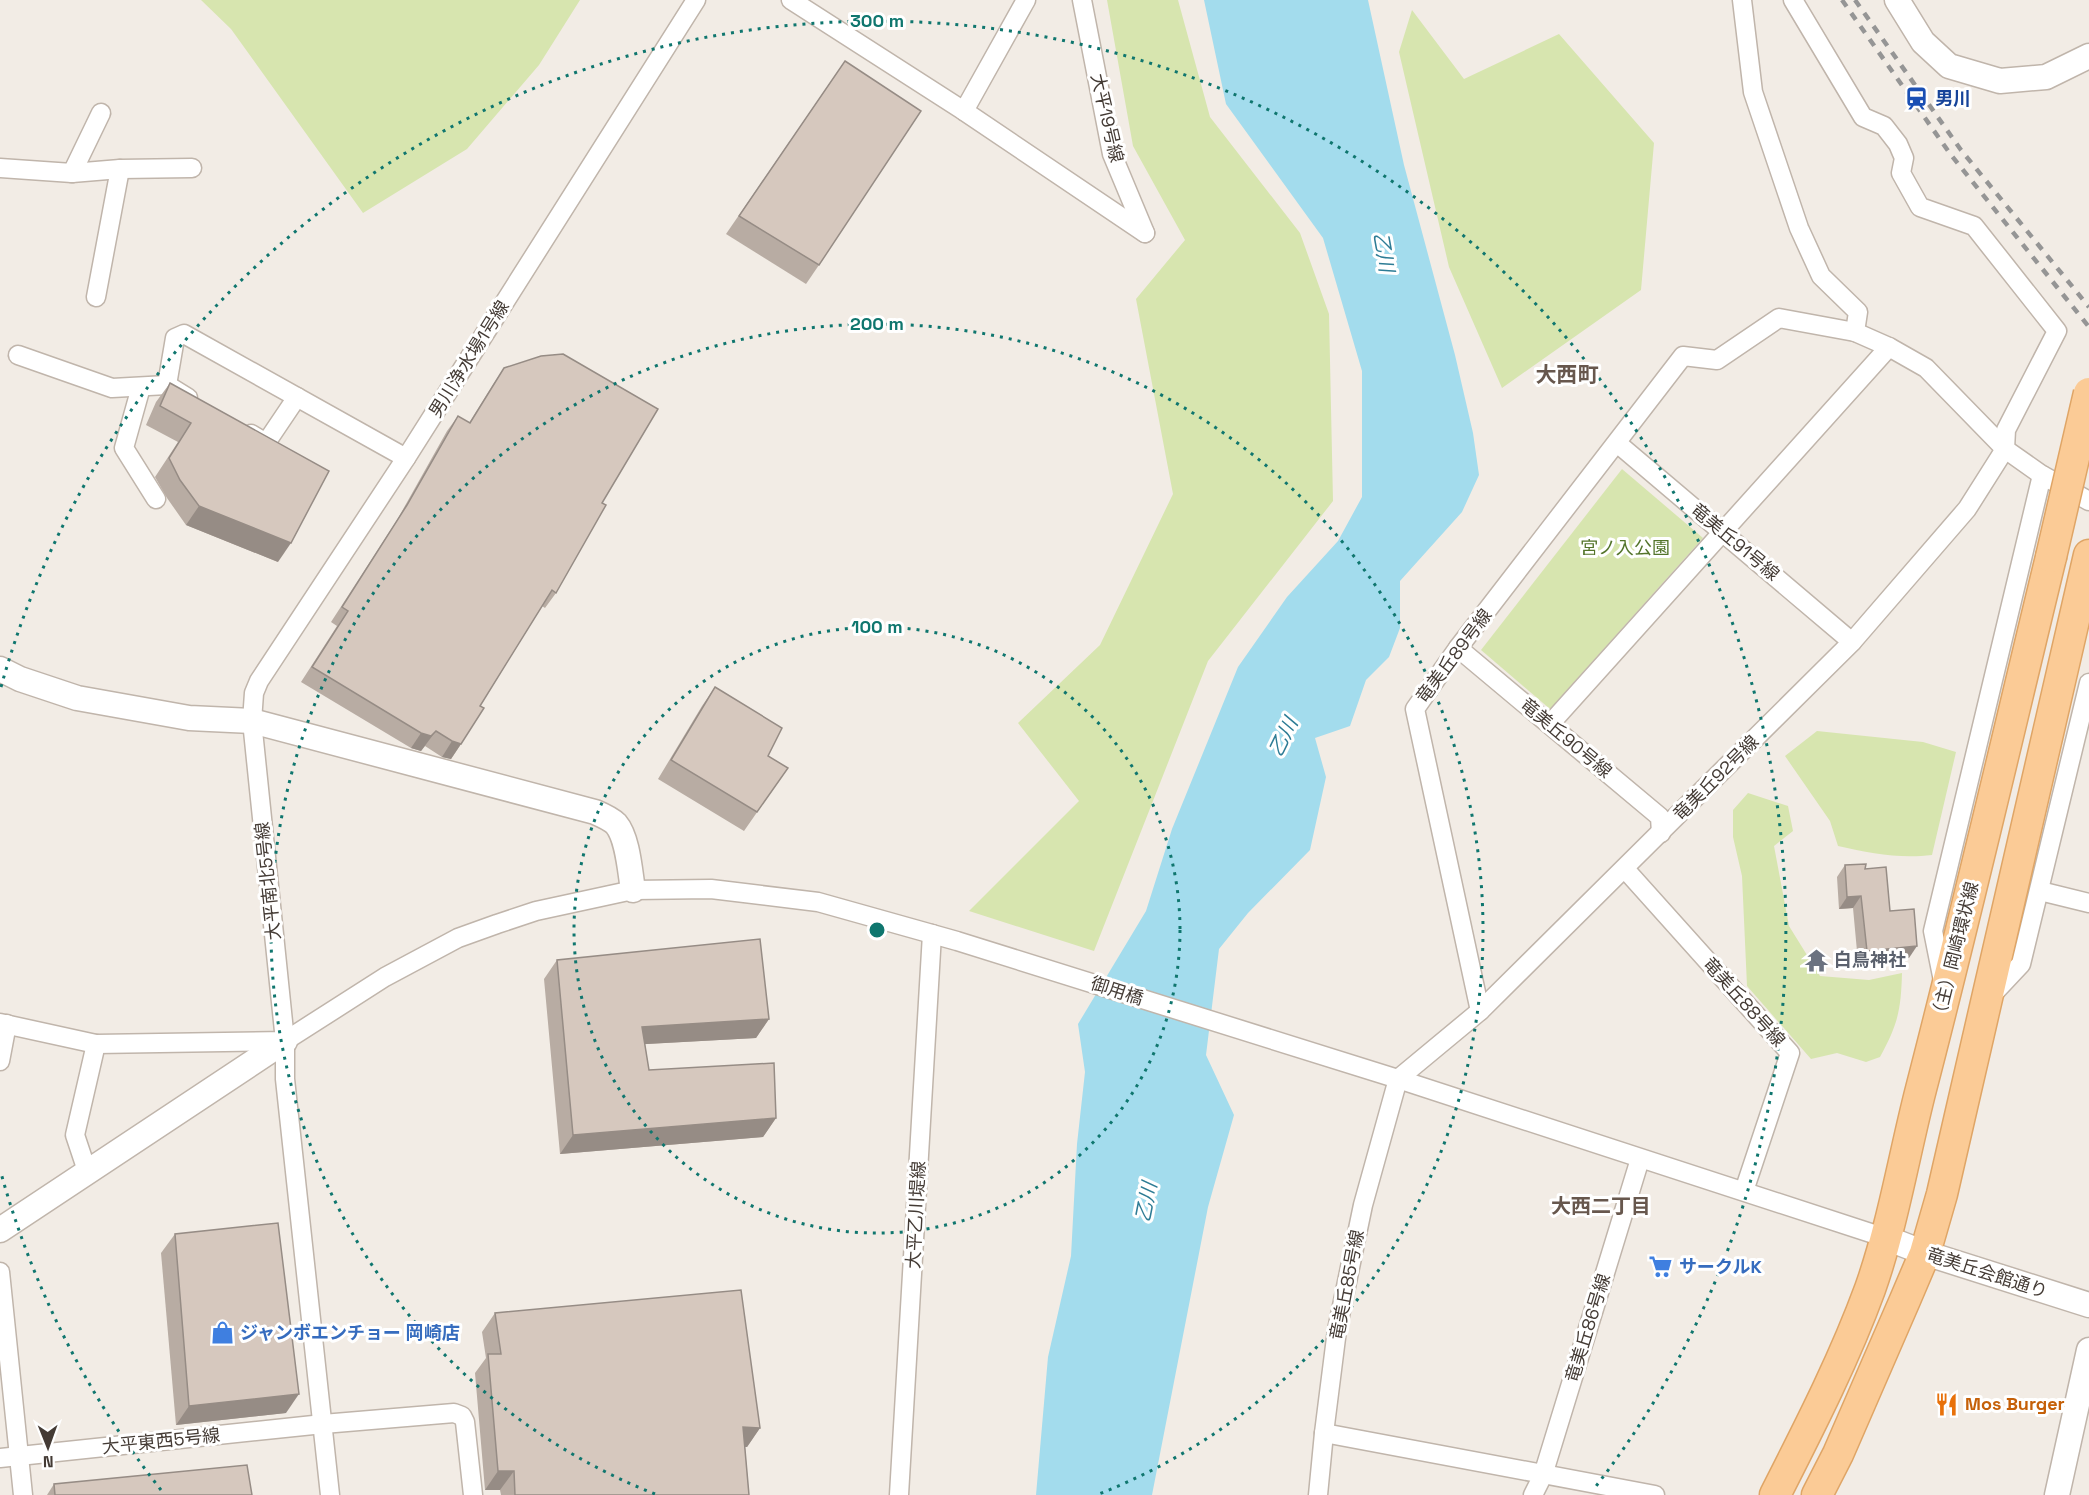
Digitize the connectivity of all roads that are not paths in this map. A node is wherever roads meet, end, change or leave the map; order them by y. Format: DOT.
graph roads {
  1 [pos="696,0"];
  2 [pos="791,0"];
  3 [pos="1026,0"];
  4 [pos="1082,0"];
  5 [pos="1742,0"];
  6 [pos="1793,0"];
  7 [pos="1897,0"];
  8 [pos="2089,57"];
  9 [pos="964,111"];
  10 [pos="101,113"];
  11 [pos="0,168"];
  12 [pos="192,168"];
  13 [pos="120,169"];
  14 [pos="72,173"];
  15 [pos="96,297"];
  16 [pos="1855,332"];
  17 [pos="1889,347"];
  18 [pos="18,355"];
  19 [pos="166,385"];
  20 [pos="141,387"];
  21 [pos="2089,393"];
  22 [pos="297,397"];
  23 [pos="207,409"];
  24 [pos="237,426"];
  25 [pos="1617,443"];
  26 [pos="2005,449"];
  27 [pos="406,458"];
  28 [pos="2042,475"];
  29 [pos="156,499"];
  30 [pos="2089,501"];
  31 [pos="1723,532"];
  32 [pos="2088,560"];
  33 [pos="1852,642"];
  34 [pos="1458,648"];
  35 [pos="0,669"];
  36 [pos="2089,683"];
  37 [pos="252,722"];
  38 [pos="1550,724"];
  39 [pos="1660,833"];
  40 [pos="1625,869"];
  41 [pos="633,890"];
  42 [pos="2040,891"];
  43 [pos="2089,903"];
  44 [pos="932,934"];
  45 [pos="1946,994"];
  46 [pos="1986,1002"];
  47 [pos="1480,1011"];
  48 [pos="4,1023"];
  49 [pos="285,1041"];
  50 [pos="96,1044"];
  51 [pos="0,1061"];
  52 [pos="1398,1079"];
  53 [pos="1640,1159"];
  54 [pos="88,1174"];
  55 [pos="1744,1191"];
  56 [pos="0,1230"];
  57 [pos="1886,1238"];
  58 [pos="1924,1253"];
  59 [pos="0,1272"];
  60 [pos="2089,1305"];
  61 [pos="2089,1350"];
  62 [pos="323,1424"];
  63 [pos="1324,1433"];
  64 [pos="9,1457"];
  65 [pos="1543,1475"];
  66 [pos="23,1495"];
  67 [pos="330,1495"];
  68 [pos="473,1495"];
  69 [pos="899,1495"];
  70 [pos="1318,1495"];
  71 [pos="1533,1495"];
  72 [pos="1656,1495"];
  73 [pos="1775,1495"];
  74 [pos="1817,1495"];
  75 [pos="2057,1495"];
  1 -- 27 [label="street, 男川浄水場1号線"];
  2 -- 9 [label="street"];
  3 -- 9 [label="street"];
  4 -- 9 [label="street, 大平19号線"];
  5 -- 16 [label="street"];
  6 -- 26 [label="street"];
  7 -- 8 [label="street"];
  10 -- 14 [label="street"];
  11 -- 14 [label="street"];
  12 -- 13 [label="street"];
  13 -- 14 [label="street"];
  13 -- 15 [label="street"];
  16 -- 17 [label="street"];
  16 -- 25 [label="street, 竜美丘89号線"];
  17 -- 26 [label="street"];
  17 -- 31 [label="street"];
  18 -- 20 [label="street"];
  19 -- 20 [label="street"];
  19 -- 22 [label="street"];
  19 -- 23 [label="street"];
  20 -- 29 [label="street"];
  21 -- 45 [label="main road, （主）岡崎環状線, bridge"];
  22 -- 24 [label="street"];
  22 -- 27 [label="street"];
  25 -- 31 [label="street, 竜美丘91号線"];
  25 -- 34 [label="street, 竜美丘89号線"];
  26 -- 28 [label="street"];
  26 -- 33 [label="street, 竜美丘92号線"];
  27 -- 37 [label="street, 男川浄水場1号線"];
  28 -- 30 [label="street"];
  28 -- 45 [label="street"];
  31 -- 33 [label="street, 竜美丘91号線"];
  31 -- 38 [label="street"];
  32 -- 46 [label="main road"];
  33 -- 39 [label="street, 竜美丘92号線"];
  34 -- 38 [label="street, 竜美丘90号線"];
  34 -- 47 [label="street, 竜美丘89号線"];
  35 -- 37 [label="street"];
  36 -- 42 [label="street"];
  37 -- 41 [label="street"];
  37 -- 49 [label="street, 大平南北5号線"];
  38 -- 39 [label="street, 竜美丘90号線"];
  39 -- 40 [label="street, 竜美丘92号線"];
  40 -- 47 [label="street, 竜美丘92号線"];
  40 -- 55 [label="street, 竜美丘88号線"];
  41 -- 44 [label="street, 御用橋"];
  41 -- 49 [label="street, 御用橋"];
  42 -- 43 [label="street"];
  42 -- 46 [label="street"];
  44 -- 52 [label="street, 御用橋"];
  44 -- 69 [label="street, 大平乙川堤線"];
  45 -- 57 [label="main road, （主）岡崎環状線"];
  46 -- 58 [label="main road"];
  47 -- 52 [label="street, 竜美丘92号線"];
  48 -- 50 [label="street"];
  48 -- 51 [label="street"];
  49 -- 50 [label="street"];
  49 -- 54 [label="street"];
  49 -- 62 [label="street, 大平南北5号線"];
  50 -- 54 [label="street"];
  52 -- 53 [label="street, 御用橋"];
  52 -- 63 [label="street, 竜美丘85号線"];
  53 -- 55 [label="street, 御用橋"];
  53 -- 65 [label="street, 竜美丘86号線"];
  54 -- 56 [label="street"];
  55 -- 57 [label="street, 御用橋"];
  57 -- 58 [label="street, 竜美丘会館通り"];
  57 -- 73 [label="main road, （主）岡崎環状線"];
  58 -- 60 [label="street, 竜美丘会館通り"];
  58 -- 74 [label="main road"];
  59 -- 64 [label="street"];
  61 -- 75 [label="street"];
  62 -- 64 [label="street, 大平東西5号線"];
  62 -- 67 [label="street"];
  62 -- 68 [label="street, 大平東西5号線"];
  63 -- 65 [label="street"];
  63 -- 70 [label="street, 竜美丘85号線"];
  64 -- 66 [label="street"];
  65 -- 71 [label="street, 竜美丘86号線"];
  65 -- 72 [label="street"];
}
